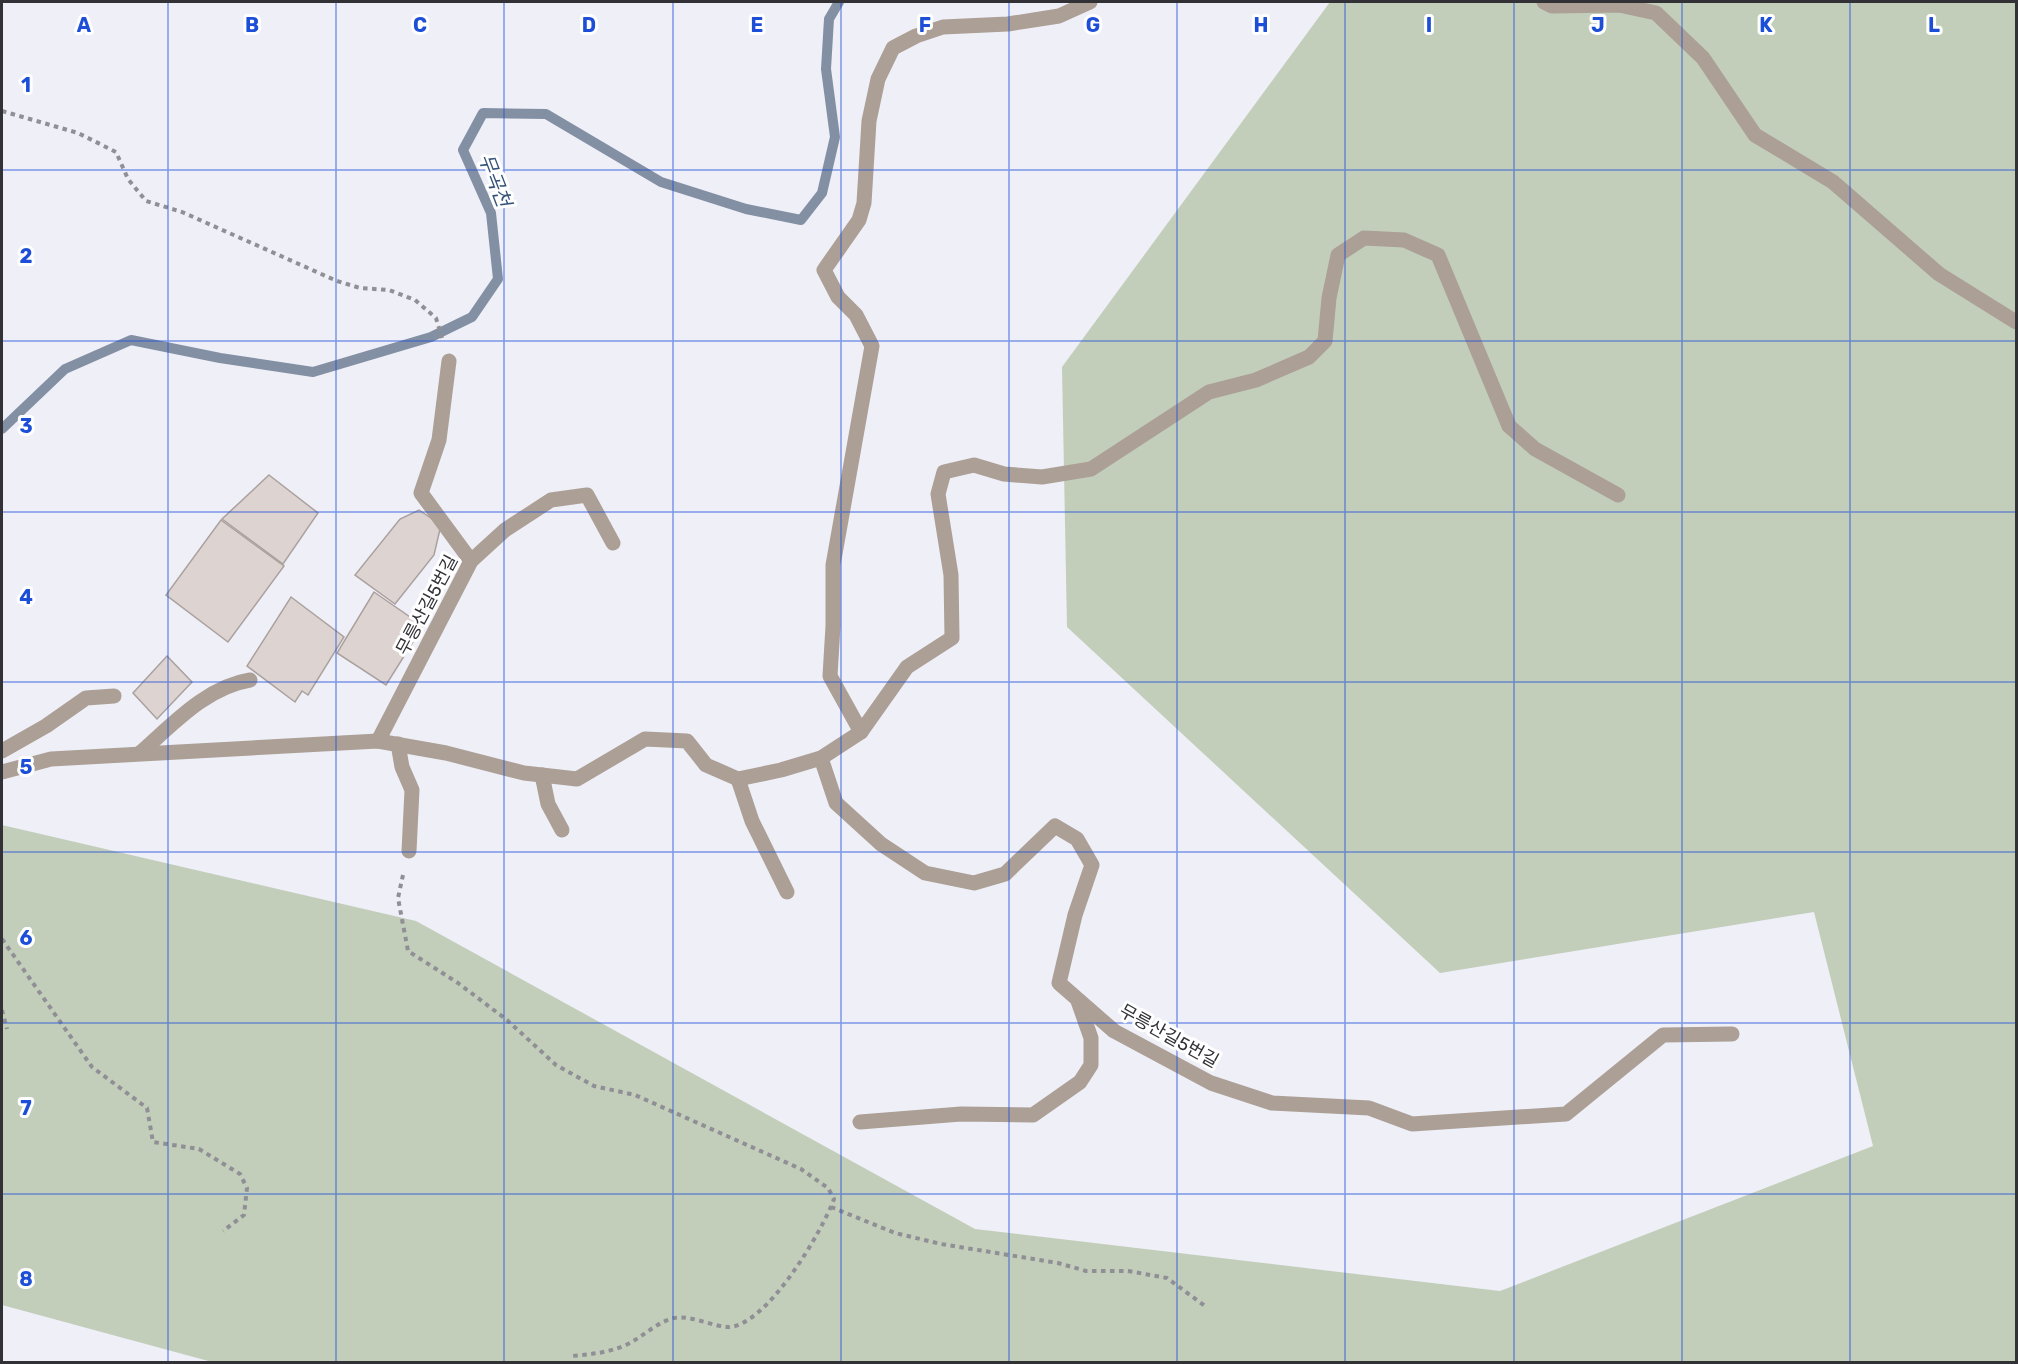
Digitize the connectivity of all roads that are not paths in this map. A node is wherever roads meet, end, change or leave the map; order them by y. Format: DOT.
graph roads {
  1 [pos="1089,2"];
  2 [pos="1544,2"];
  3 [pos="2016,322"];
  4 [pos="449,361"];
  5 [pos="1618,495"];
  6 [pos="613,543"];
  7 [pos="471,561"];
  8 [pos="250,680"];
  9 [pos="114,696"];
  10 [pos="861,732"];
  11 [pos="378,741"];
  12 [pos="398,744"];
  13 [pos="2,750"];
  14 [pos="140,753"];
  15 [pos="821,758"];
  16 [pos="2,772"];
  17 [pos="542,775"];
  18 [pos="738,779"];
  19 [pos="561,830"];
  20 [pos="409,851"];
  21 [pos="787,892"];
  22 [pos="1077,999"];
  23 [pos="1732,1034"];
  24 [pos="860,1122"];
  1 -- 10 [label="street"];
  2 -- 3 [label="street"];
  4 -- 7 [label="street"];
  5 -- 10 [label="street"];
  6 -- 7 [label="street, 무릉산길5번길"];
  7 -- 11 [label="street, 무릉산길5번길"];
  8 -- 14 [label="street"];
  9 -- 13 [label="street"];
  10 -- 15 [label="street"];
  11 -- 12 [label="street"];
  11 -- 14 [label="street"];
  12 -- 17 [label="street"];
  12 -- 20 [label="street"];
  14 -- 16 [label="street"];
  15 -- 18 [label="street"];
  15 -- 22 [label="street, 무릉산길5번길"];
  17 -- 18 [label="street"];
  17 -- 19 [label="street"];
  18 -- 21 [label="street"];
  22 -- 23 [label="street, 무릉산길5번길"];
  22 -- 24 [label="street"];
}
